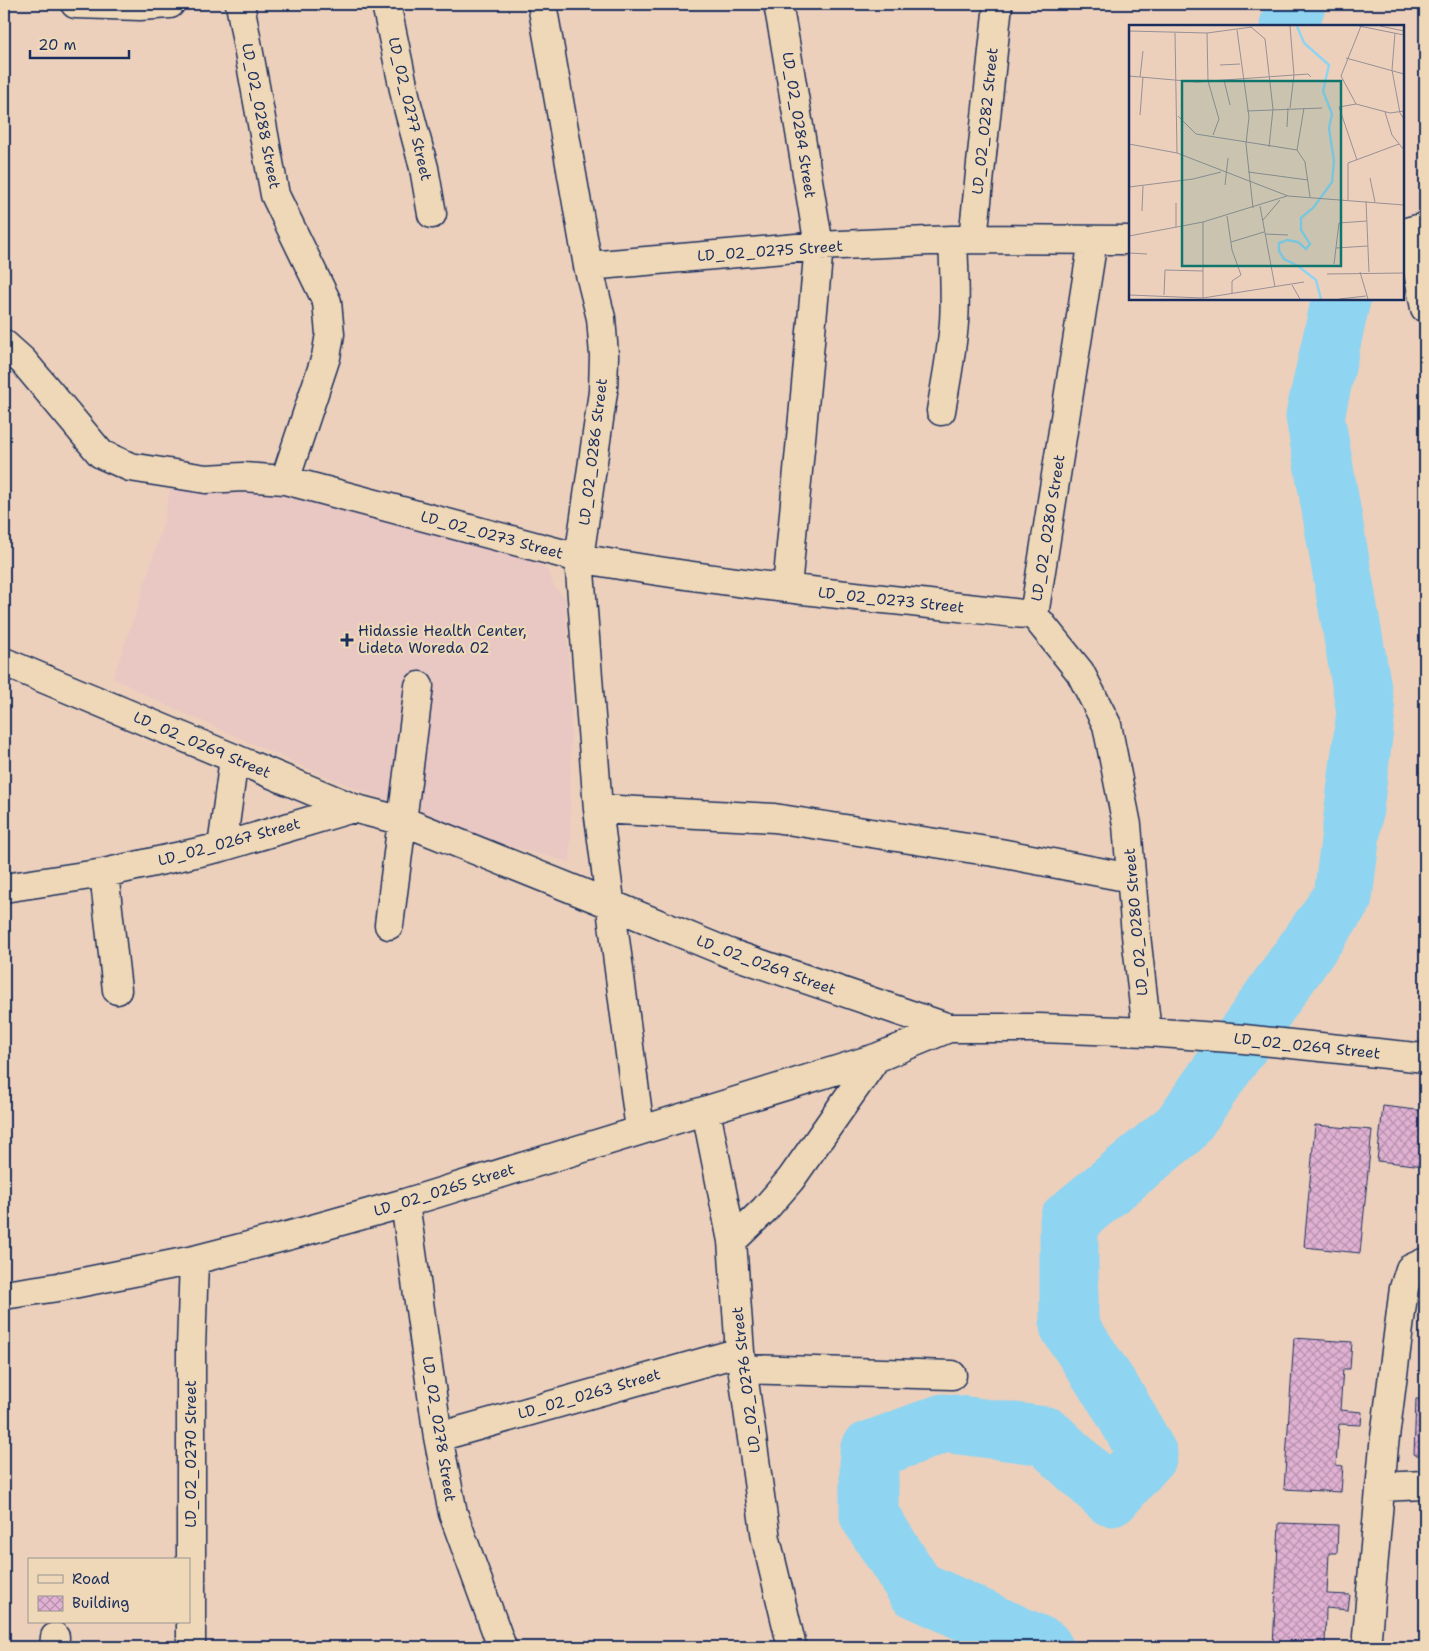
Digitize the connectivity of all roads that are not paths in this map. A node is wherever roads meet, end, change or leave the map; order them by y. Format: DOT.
graph roads {
  1 [pos="75,4"];
  2 [pos="170,4"];
  3 [pos="240,4"];
  4 [pos="386,4"];
  5 [pos="542,4"];
  6 [pos="778,4"];
  7 [pos="998,4"];
  8 [pos="432,214"];
  9 [pos="1425,227"];
  10 [pos="963,240"];
  11 [pos="1093,240"];
  12 [pos="1129,240"];
  13 [pos="819,246"];
  14 [pos="588,266"];
  15 [pos="1425,308"];
  16 [pos="4,344"];
  17 [pos="941,411"];
  18 [pos="285,480"];
  19 [pos="579,558"];
  20 [pos="786,588"];
  21 [pos="1034,615"];
  22 [pos="4,662"];
  23 [pos="419,686"];
  24 [pos="234,758"];
  25 [pos="353,808"];
  26 [pos="598,809"];
  27 [pos="403,822"];
  28 [pos="222,846"];
  29 [pos="104,873"];
  30 [pos="1131,878"];
  31 [pos="4,888"];
  32 [pos="610,904"];
  33 [pos="389,926"];
  34 [pos="117,990"];
  35 [pos="949,1028"];
  36 [pos="1146,1032"];
  37 [pos="876,1058"];
  38 [pos="1425,1058"];
  39 [pos="706,1111"];
  40 [pos="640,1130"];
  41 [pos="405,1203"];
  42 [pos="732,1241"];
  43 [pos="194,1260"];
  44 [pos="1425,1262"];
  45 [pos="4,1295"];
  46 [pos="742,1361"];
  47 [pos="952,1375"];
  48 [pos="438,1437"];
  49 [pos="1425,1485"];
  50 [pos="1380,1487"];
  51 [pos="1368,1636"];
  52 [pos="191,1647"];
  53 [pos="502,1647"];
  54 [pos="792,1647"];
  1 -- 2 [label="street"];
  3 -- 18 [label="street, LD_02_0288 Street"];
  4 -- 8 [label="street, LD_02_0277 Street"];
  5 -- 14 [label="street, LD_02_0286 Street"];
  6 -- 13 [label="street, LD_02_0284 Street"];
  7 -- 10 [label="street, LD_02_0282 Street"];
  9 -- 15 [label="street"];
  10 -- 11 [label="street, LD_02_0275 Street"];
  10 -- 13 [label="street, LD_02_0275 Street"];
  10 -- 17 [label="street"];
  11 -- 12 [label="street, LD_02_0275 Street"];
  11 -- 21 [label="street, LD_02_0280 Street"];
  13 -- 14 [label="street, LD_02_0275 Street"];
  13 -- 20 [label="street, LD_02_0284 Street"];
  14 -- 19 [label="street, LD_02_0286 Street"];
  16 -- 18 [label="street, LD_02_0273 Street"];
  18 -- 19 [label="street, LD_02_0273 Street"];
  19 -- 20 [label="street, LD_02_0273 Street"];
  19 -- 26 [label="street, LD_02_0286 Street"];
  20 -- 21 [label="street, LD_02_0273 Street"];
  21 -- 30 [label="street, LD_02_0280 Street"];
  22 -- 24 [label="street, LD_02_0269 Street"];
  23 -- 27 [label="street"];
  24 -- 25 [label="street, LD_02_0269 Street"];
  24 -- 28 [label="street"];
  25 -- 27 [label="street, LD_02_0269 Street"];
  25 -- 28 [label="street, LD_02_0267 Street"];
  26 -- 30 [label="street"];
  26 -- 32 [label="street, LD_02_0286 Street"];
  27 -- 32 [label="street, LD_02_0269 Street"];
  27 -- 33 [label="street"];
  28 -- 29 [label="street, LD_02_0267 Street"];
  29 -- 31 [label="street, LD_02_0267 Street"];
  29 -- 34 [label="street"];
  30 -- 36 [label="street, LD_02_0280 Street"];
  32 -- 35 [label="street, LD_02_0269 Street"];
  32 -- 40 [label="street, LD_02_0286 Street"];
  35 -- 36 [label="street, LD_02_0269 Street"];
  35 -- 37 [label="street, LD_02_0265 Street"];
  36 -- 38 [label="street, LD_02_0269 Street"];
  37 -- 39 [label="street, LD_02_0265 Street"];
  37 -- 42 [label="street"];
  39 -- 40 [label="street, LD_02_0265 Street"];
  39 -- 42 [label="street, LD_02_0276 Street"];
  40 -- 41 [label="street, LD_02_0265 Street"];
  41 -- 43 [label="street, LD_02_0265 Street"];
  41 -- 48 [label="street, LD_02_0278 Street"];
  42 -- 46 [label="street, LD_02_0276 Street"];
  43 -- 45 [label="street, LD_02_0265 Street"];
  43 -- 52 [label="street, LD_02_0270 Street"];
  44 -- 50 [label="street"];
  46 -- 47 [label="street, LD_02_0263 Street"];
  46 -- 48 [label="street, LD_02_0263 Street"];
  46 -- 54 [label="street, LD_02_0276 Street"];
  48 -- 53 [label="street, LD_02_0278 Street"];
  49 -- 50 [label="street"];
  50 -- 51 [label="street"];
}
